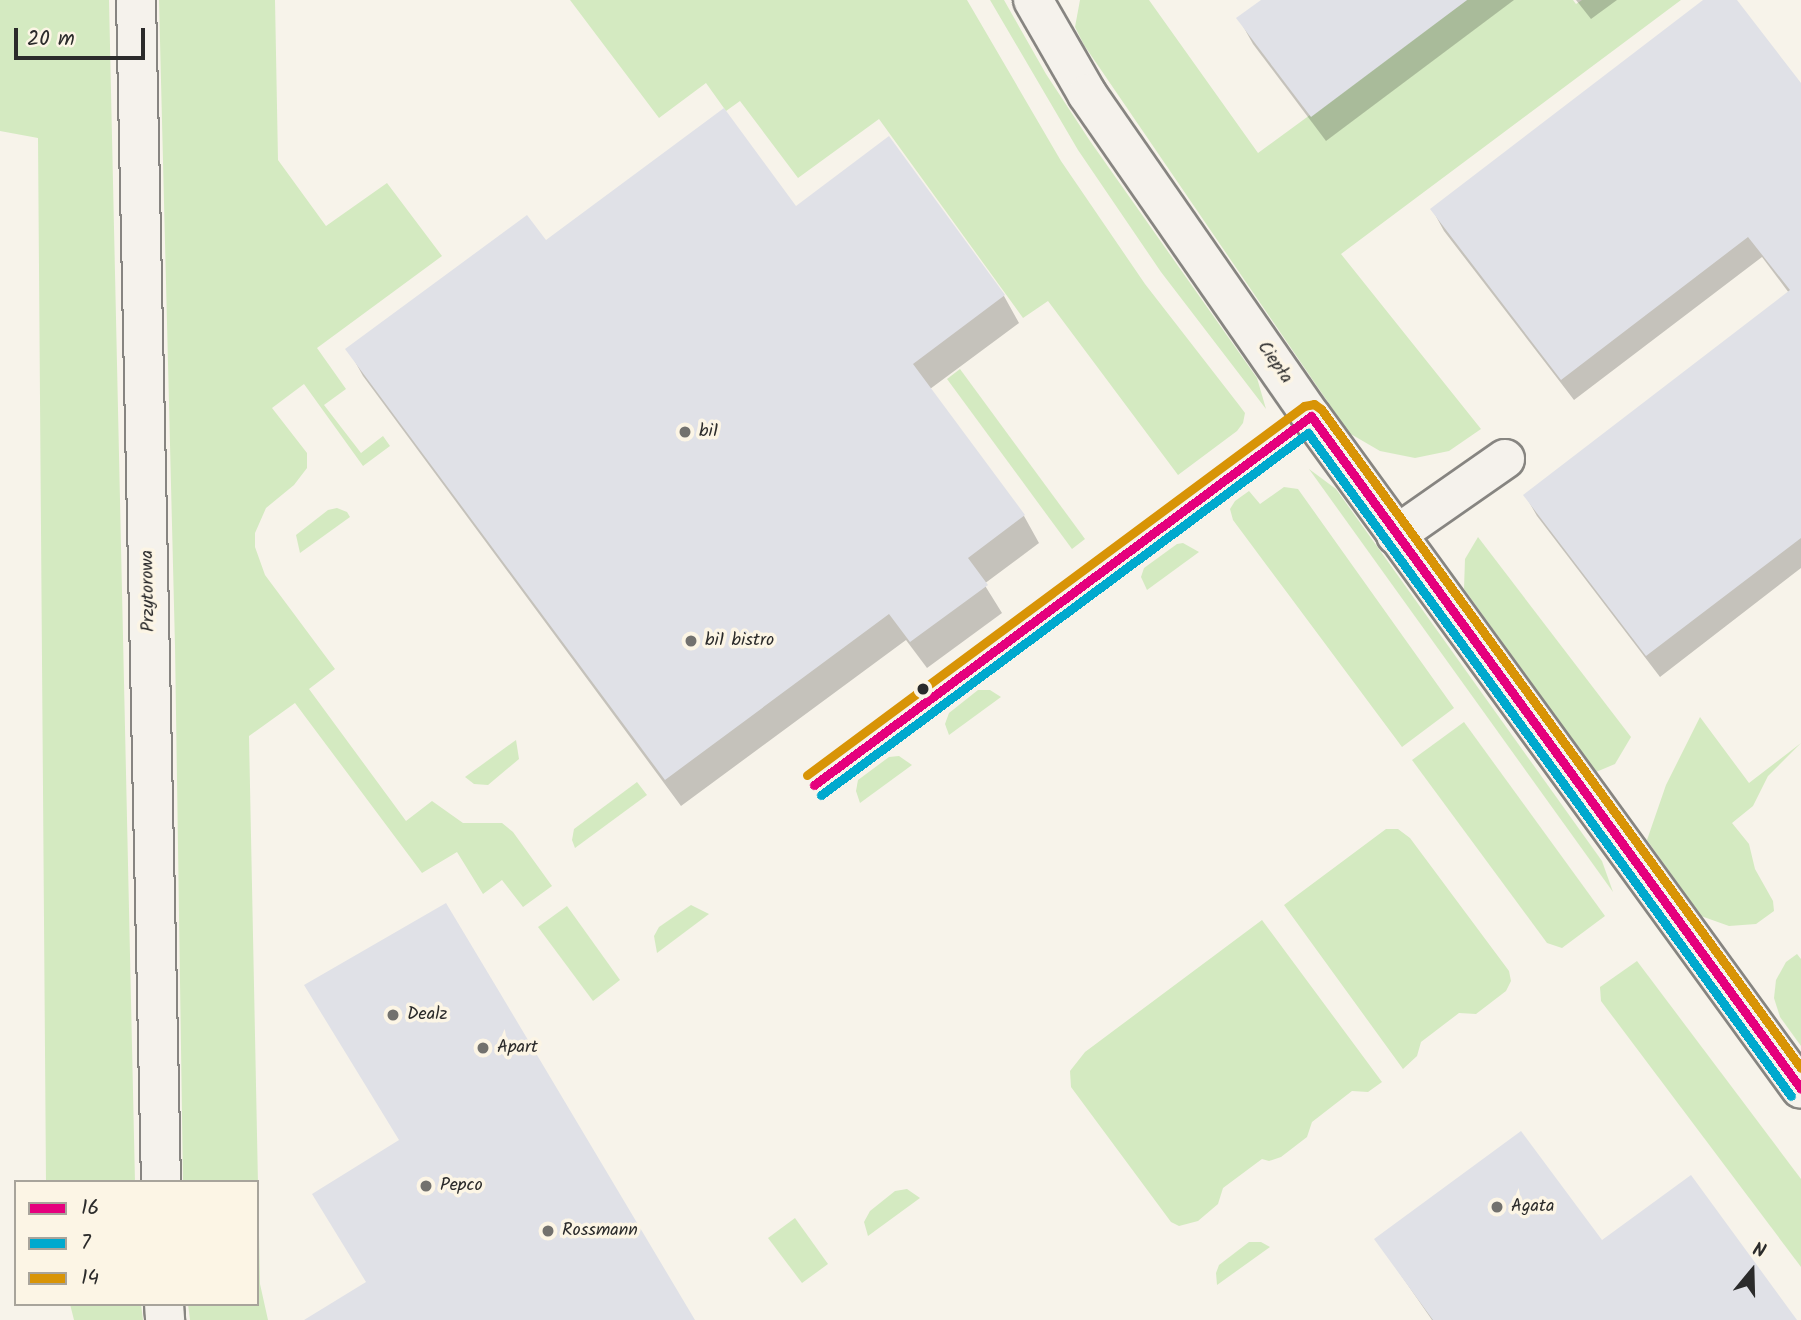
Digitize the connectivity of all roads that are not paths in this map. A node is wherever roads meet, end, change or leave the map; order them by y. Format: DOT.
graph roads {
  1 [pos="136,0"];
  2 [pos="1033,0"];
  3 [pos="1505,459"];
  4 [pos="1396,535"];
  5 [pos="1801,1089"];
  6 [pos="161,1180"];
  1 -- 6 [label="street, Przytorowa"];
  2 -- 4 [label="street, Ciepła"];
  3 -- 4 [label="street"];
  4 -- 5 [label="street, Ciepła"];
}
